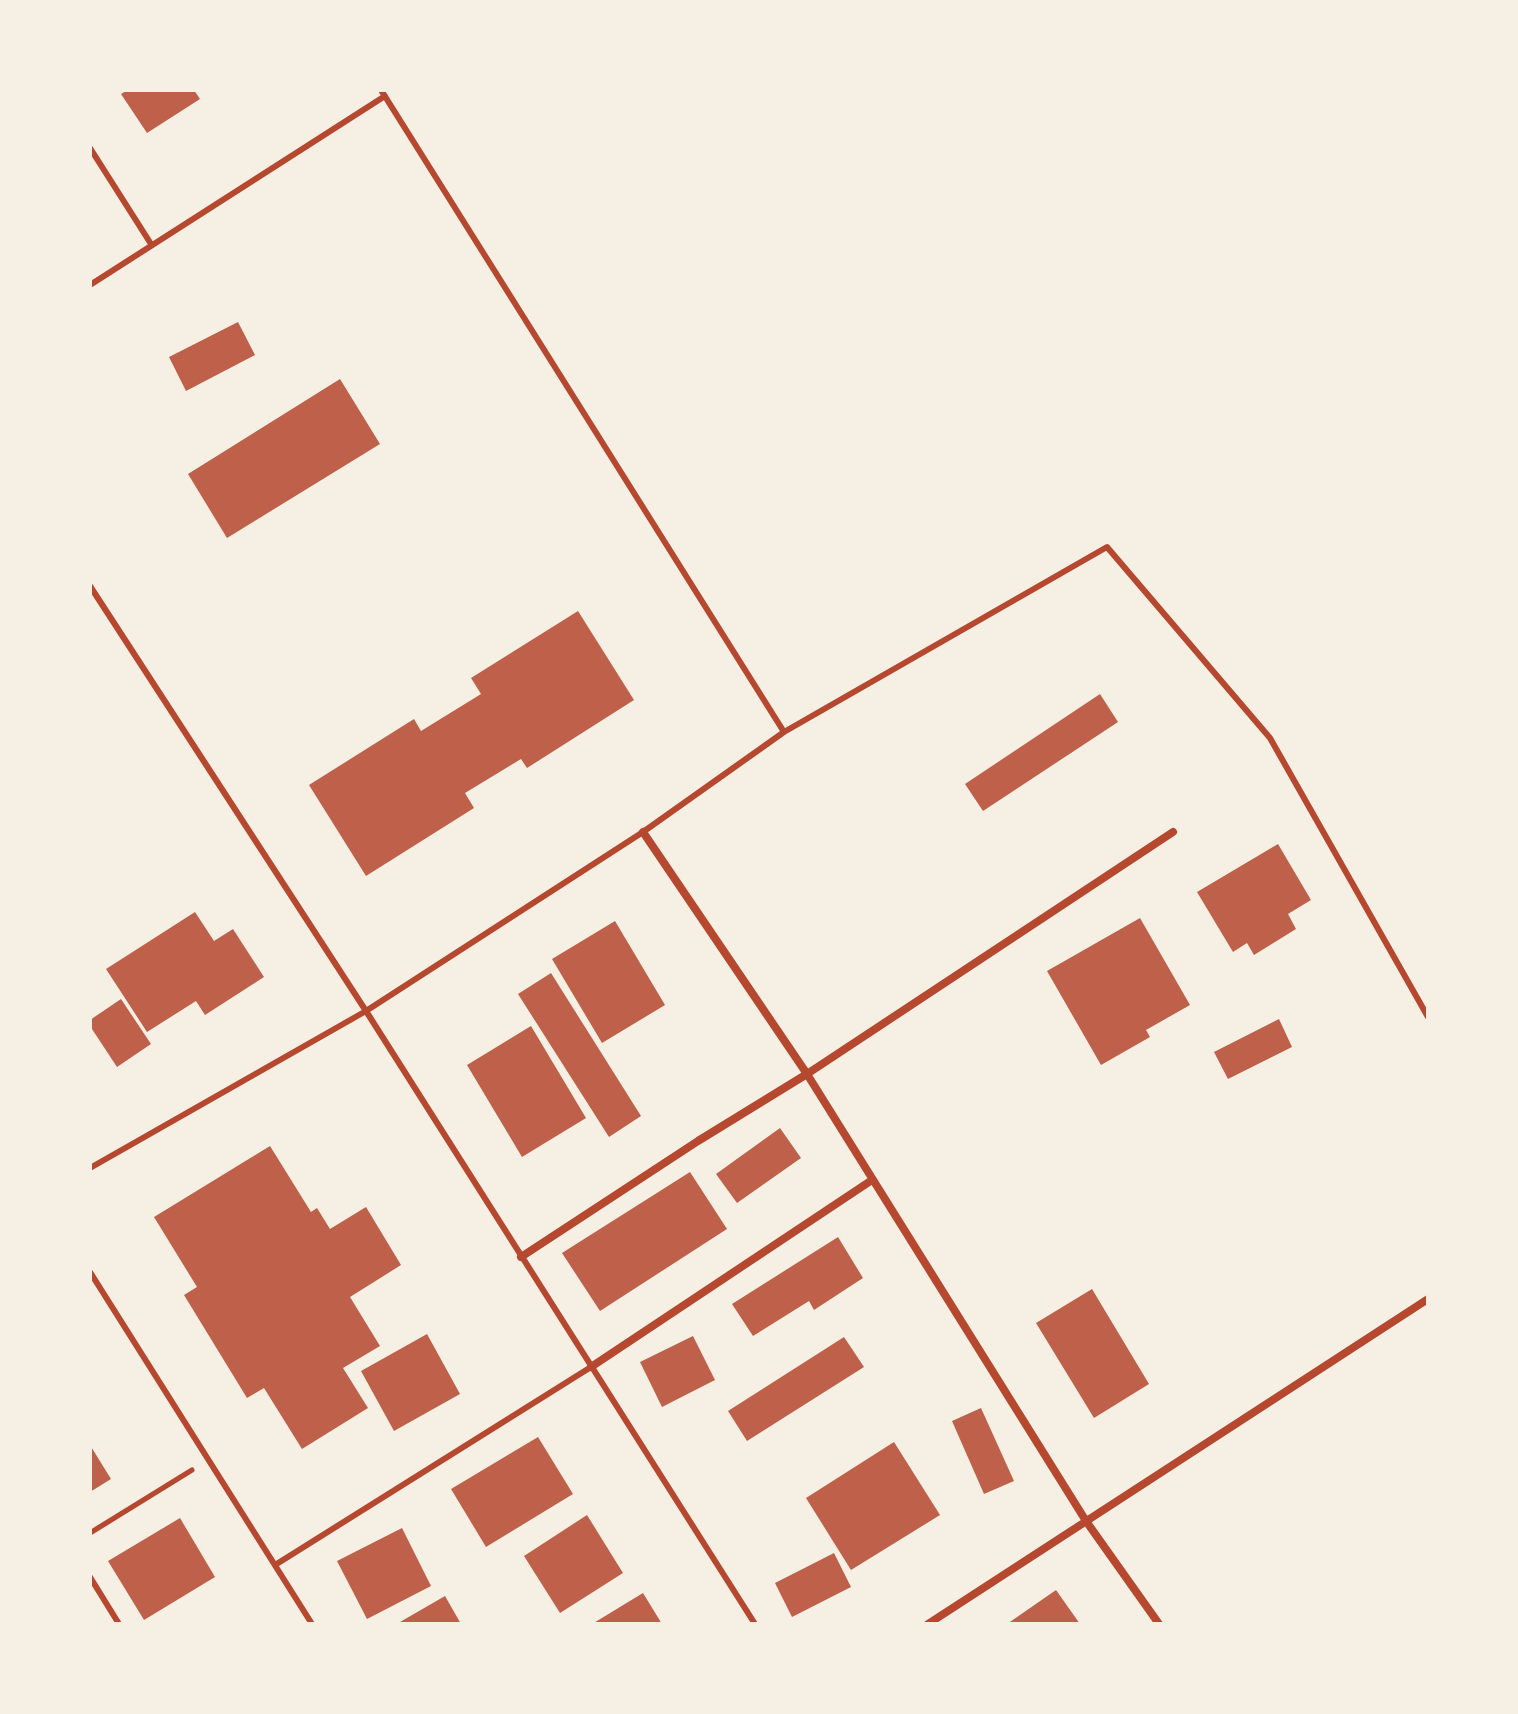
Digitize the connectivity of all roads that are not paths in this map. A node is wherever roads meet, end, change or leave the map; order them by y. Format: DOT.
graph roads {
  1 [pos="383,93"];
  2 [pos="90,148"];
  3 [pos="151,244"];
  4 [pos="90,285"];
  5 [pos="90,586"];
  6 [pos="784,732"];
  7 [pos="643,832"];
  8 [pos="1173,832"];
  9 [pos="366,1011"];
  10 [pos="1428,1017"];
  11 [pos="807,1074"];
  12 [pos="90,1168"];
  13 [pos="872,1180"];
  14 [pos="521,1257"];
  15 [pos="90,1272"];
  16 [pos="1428,1299"];
  17 [pos="591,1367"];
  18 [pos="1086,1521"];
  19 [pos="275,1565"];
  20 [pos="90,1577"];
  21 [pos="931,1623"];
  22 [pos="119,1624"];
  23 [pos="312,1624"];
  24 [pos="755,1624"];
  25 [pos="1159,1624"];
  1 -- 3 [label="lane"];
  1 -- 6 [label="lane"];
  2 -- 3 [label="lane"];
  3 -- 4 [label="lane"];
  5 -- 9 [label="lane"];
  6 -- 7 [label="lane"];
  6 -- 10 [label="lane"];
  7 -- 9 [label="lane"];
  7 -- 11 [label="street"];
  8 -- 11 [label="street"];
  9 -- 12 [label="lane"];
  9 -- 14 [label="lane"];
  11 -- 13 [label="street"];
  11 -- 14 [label="street"];
  13 -- 17 [label="street"];
  13 -- 18 [label="street"];
  14 -- 17 [label="lane"];
  15 -- 19 [label="lane"];
  16 -- 18 [label="street"];
  17 -- 19 [label="lane"];
  17 -- 24 [label="lane"];
  18 -- 21 [label="street"];
  18 -- 25 [label="street"];
  19 -- 23 [label="lane"];
  20 -- 22 [label="lane"];
}
